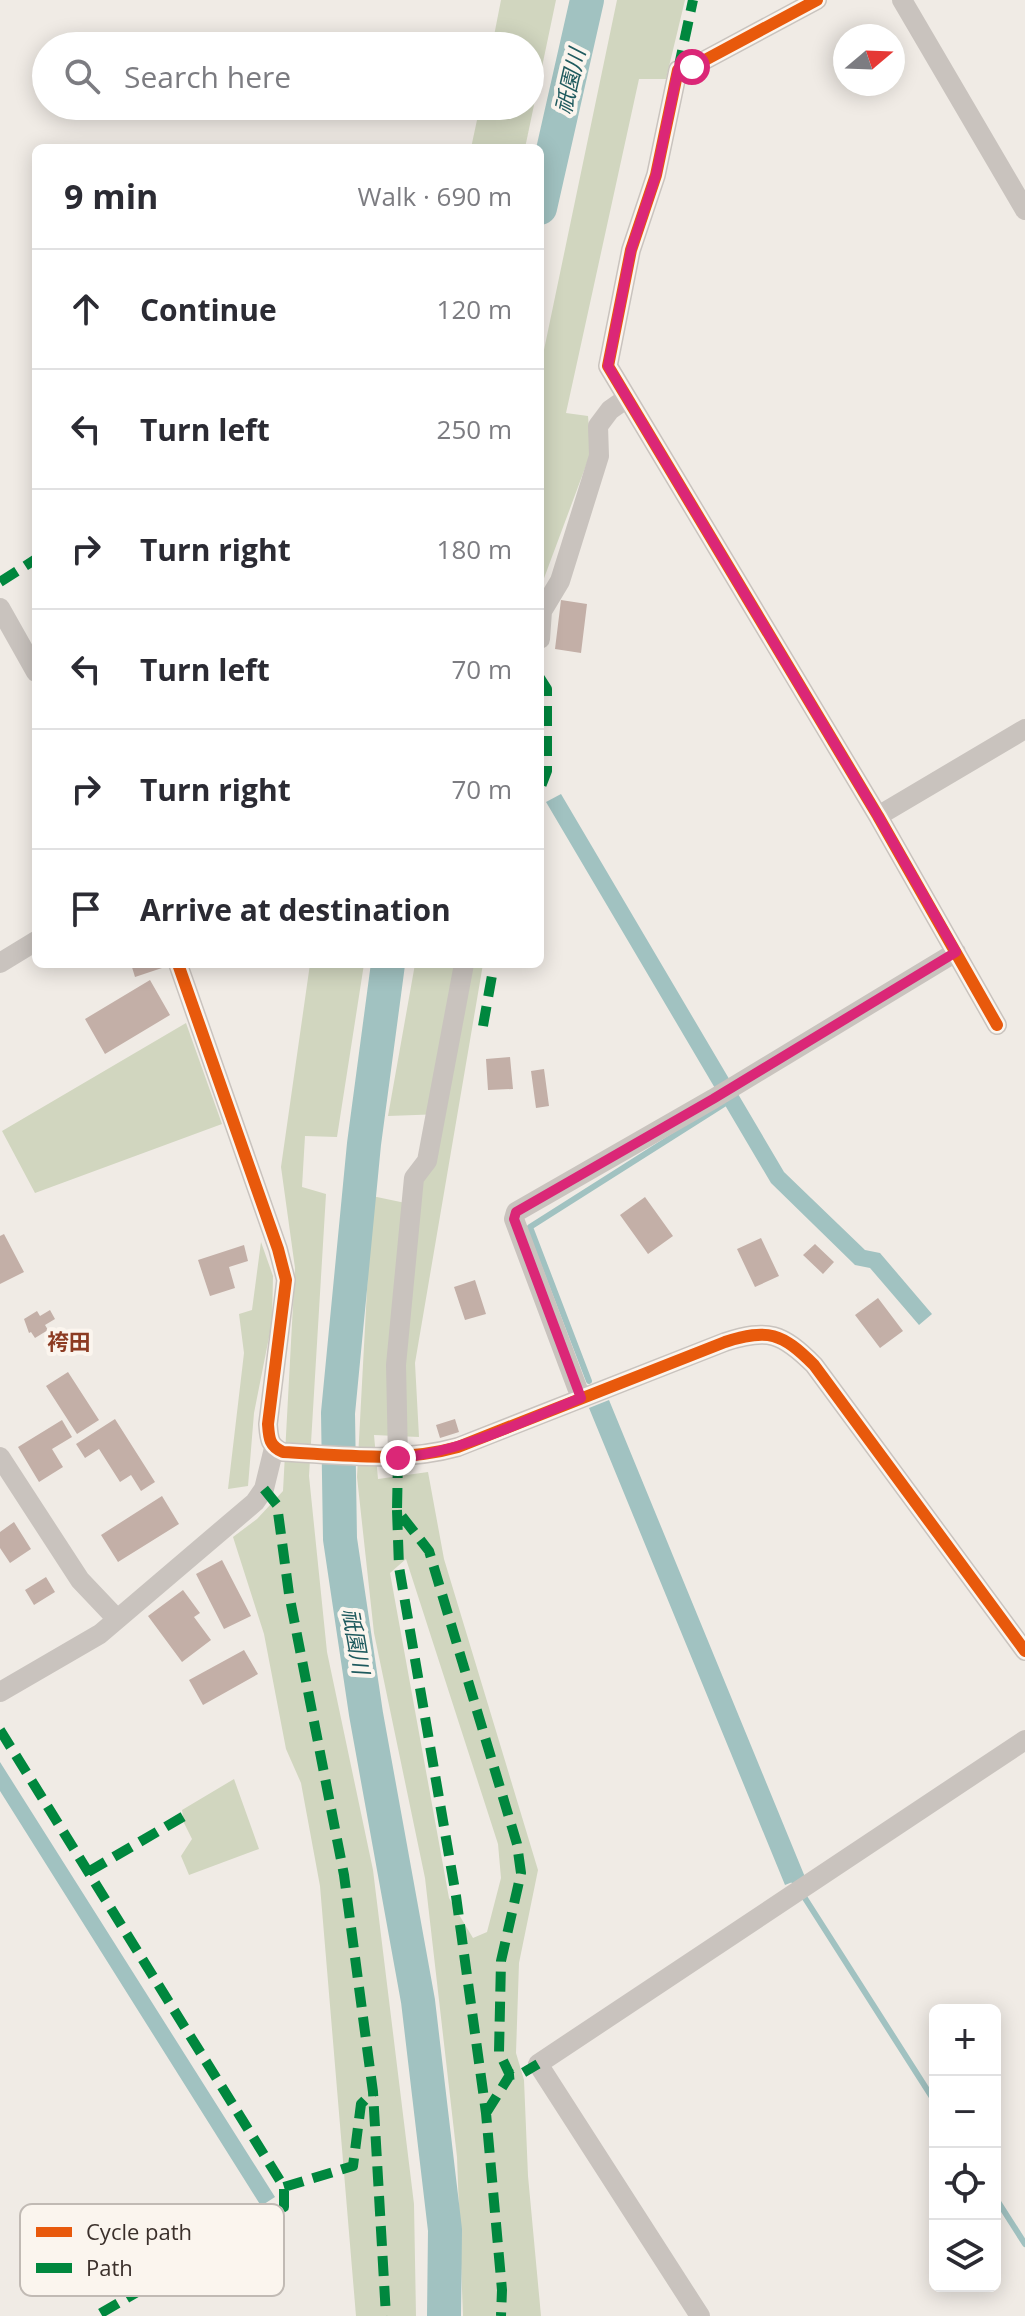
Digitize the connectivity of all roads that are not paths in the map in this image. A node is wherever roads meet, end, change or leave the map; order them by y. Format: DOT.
graph roads {
  1 [pos="817,0"];
  2 [pos="902,0"];
  3 [pos="1025,210"];
  4 [pos="627,398"];
  5 [pos="0,608"];
  6 [pos="544,608"];
  7 [pos="32,665"];
  8 [pos="1025,729"];
  9 [pos="878,816"];
  10 [pos="32,943"];
  11 [pos="956,952"];
  12 [pos="0,963"];
  13 [pos="179,968"];
  14 [pos="463,968"];
  15 [pos="997,1025"];
  16 [pos="581,1398"];
  17 [pos="278,1450"];
  18 [pos="0,1457"];
  19 [pos="398,1458"];
  20 [pos="117,1619"];
  21 [pos="1025,1651"];
  22 [pos="0,1692"];
  23 [pos="1025,1740"];
  24 [pos="700,2316"];
  1 -- 4 [label="street"];
  2 -- 3 [label="street"];
  4 -- 6 [label="street"];
  4 -- 9 [label="street"];
  5 -- 7 [label="street"];
  8 -- 9 [label="street"];
  9 -- 11 [label="street"];
  10 -- 12 [label="street"];
  11 -- 15 [label="street"];
  11 -- 16 [label="street"];
  13 -- 17 [label="street"];
  14 -- 19 [label="street"];
  16 -- 19 [label="street"];
  16 -- 21 [label="street"];
  17 -- 19 [label="street"];
  17 -- 20 [label="street"];
  18 -- 20 [label="street"];
  20 -- 22 [label="street"];
  23 -- 24 [label="street"];
}
